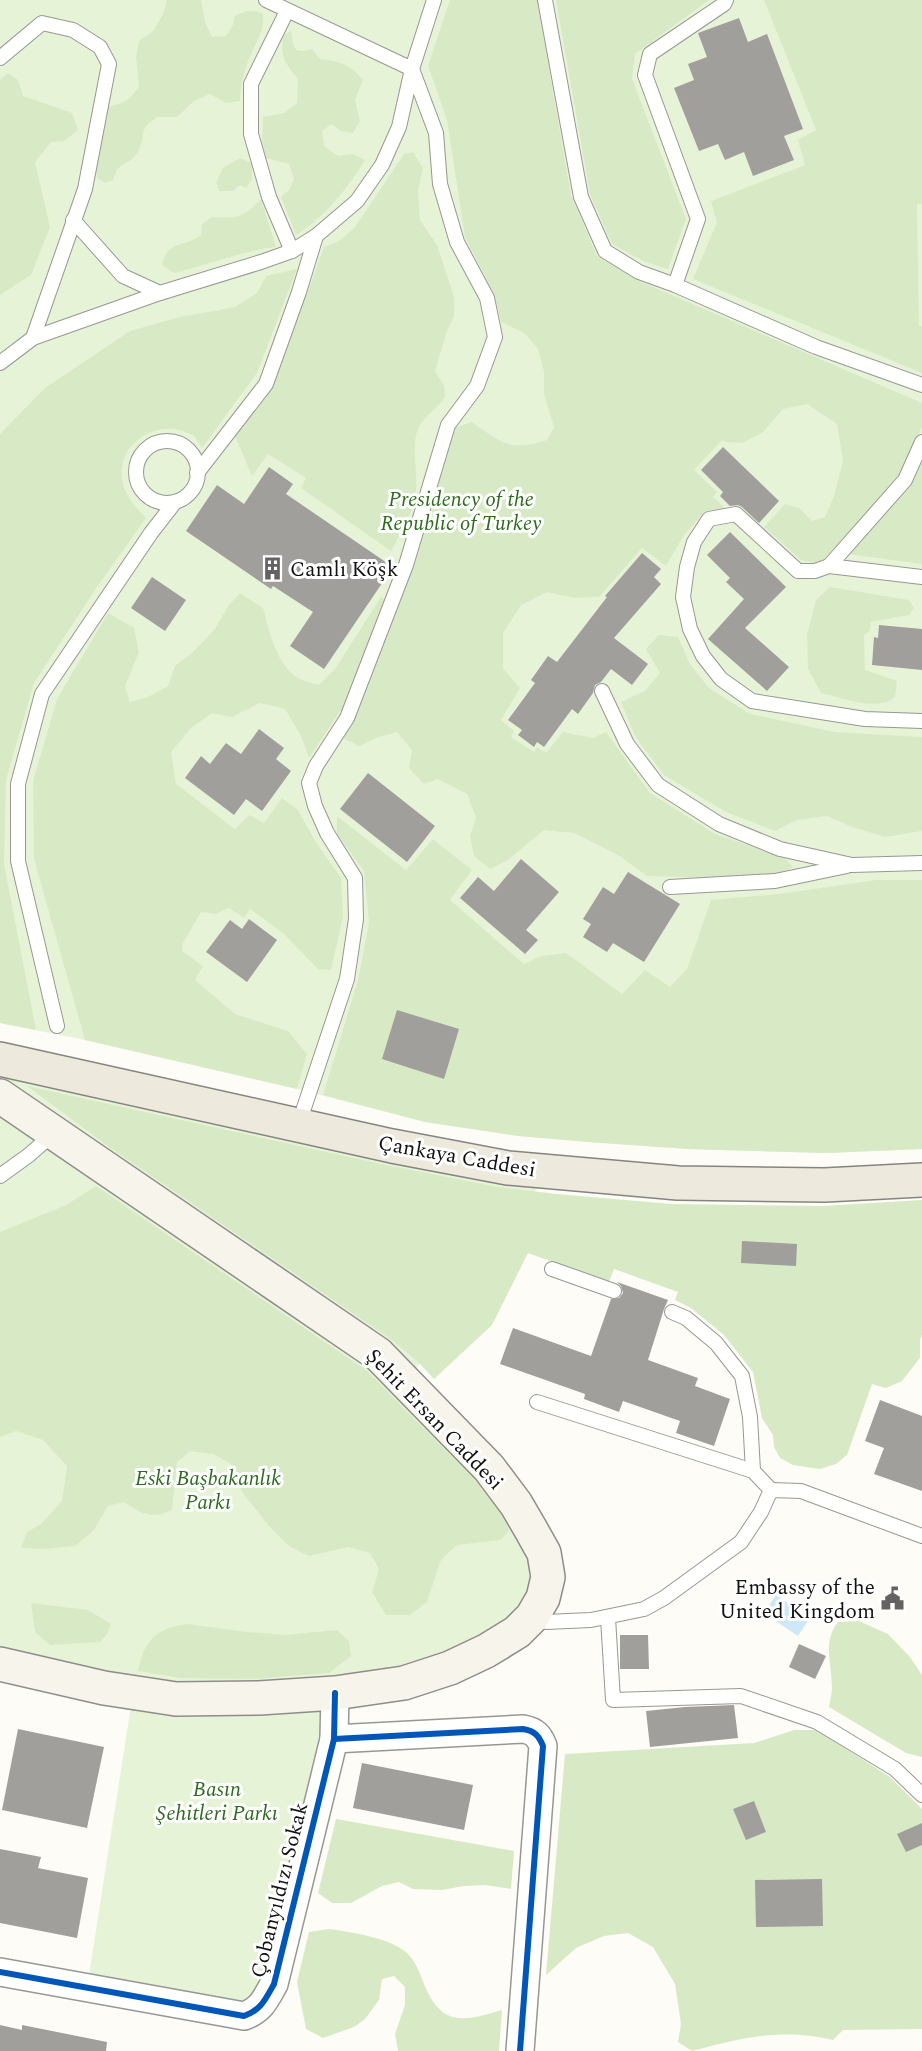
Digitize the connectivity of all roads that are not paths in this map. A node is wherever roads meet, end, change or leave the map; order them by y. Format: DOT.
graph roads {
  1 [pos="266,0"];
  2 [pos="434,0"];
  3 [pos="545,0"];
  4 [pos="726,0"];
  5 [pos="287,11"];
  6 [pos="0,58"];
  7 [pos="412,69"];
  8 [pos="73,220"];
  9 [pos="316,236"];
  10 [pos="292,251"];
  11 [pos="675,285"];
  12 [pos="160,293"];
  13 [pos="33,338"];
  14 [pos="0,363"];
  15 [pos="922,385"];
  16 [pos="922,442"];
  17 [pos="197,473"];
  18 [pos="175,502"];
  19 [pos="829,566"];
  20 [pos="922,577"];
  21 [pos="602,692"];
  22 [pos="922,721"];
  23 [pos="922,863"];
  24 [pos="852,865"];
  25 [pos="670,887"];
  26 [pos="57,1026"];
  27 [pos="0,1059"];
  28 [pos="0,1095"];
  29 [pos="298,1126"];
  30 [pos="53,1134"];
  31 [pos="0,1176"];
  32 [pos="922,1180"];
  33 [pos="552,1269"];
  34 [pos="614,1291"];
  35 [pos="672,1312"];
  36 [pos="537,1402"];
  37 [pos="753,1471"];
  38 [pos="771,1490"];
  39 [pos="922,1536"];
  40 [pos="532,1617"];
  41 [pos="608,1618"];
  42 [pos="0,1664"];
  43 [pos="335,1693"];
  44 [pos="334,1739"];
  45 [pos="922,1796"];
  46 [pos="0,1971"];
  47 [pos="520,2051"];
  1 -- 5 [label="lane"];
  2 -- 7 [label="lane"];
  3 -- 11 [label="lane"];
  4 -- 11 [label="lane"];
  5 -- 7 [label="lane"];
  5 -- 10 [label="lane"];
  6 -- 8 [label="lane"];
  7 -- 9 [label="lane"];
  7 -- 29 [label="lane"];
  8 -- 12 [label="lane"];
  8 -- 13 [label="lane"];
  9 -- 10 [label="lane"];
  9 -- 17 [label="lane"];
  10 -- 12 [label="lane"];
  11 -- 15 [label="lane"];
  12 -- 13 [label="lane"];
  13 -- 14 [label="lane"];
  16 -- 19 [label="lane"];
  17 -- 18 [label="lane"];
  17 -- 18 [label="lane"];
  18 -- 26 [label="lane"];
  19 -- 20 [label="lane"];
  19 -- 22 [label="lane"];
  21 -- 24 [label="lane"];
  23 -- 24 [label="lane"];
  24 -- 25 [label="lane"];
  27 -- 29 [label="main road, Çankaya Caddesi"];
  28 -- 30 [label="main road, Şehit Ersan Caddesi"];
  29 -- 32 [label="main road, Çankaya Caddesi"];
  30 -- 31 [label="lane"];
  30 -- 40 [label="main road, Şehit Ersan Caddesi"];
  33 -- 34 [label="lane"];
  35 -- 37 [label="lane"];
  36 -- 37 [label="lane"];
  37 -- 38 [label="lane"];
  38 -- 39 [label="lane"];
  38 -- 41 [label="lane"];
  40 -- 41 [label="lane"];
  40 -- 43 [label="main road, Şehit Ersan Caddesi"];
  41 -- 45 [label="lane"];
  42 -- 43 [label="main road, Şehit Ersan Caddesi"];
  43 -- 44 [label="street, Çobanyıldızı Sokak"];
  44 -- 46 [label="street, Çobanyıldızı Sokak"];
  44 -- 47 [label="street"];
}
